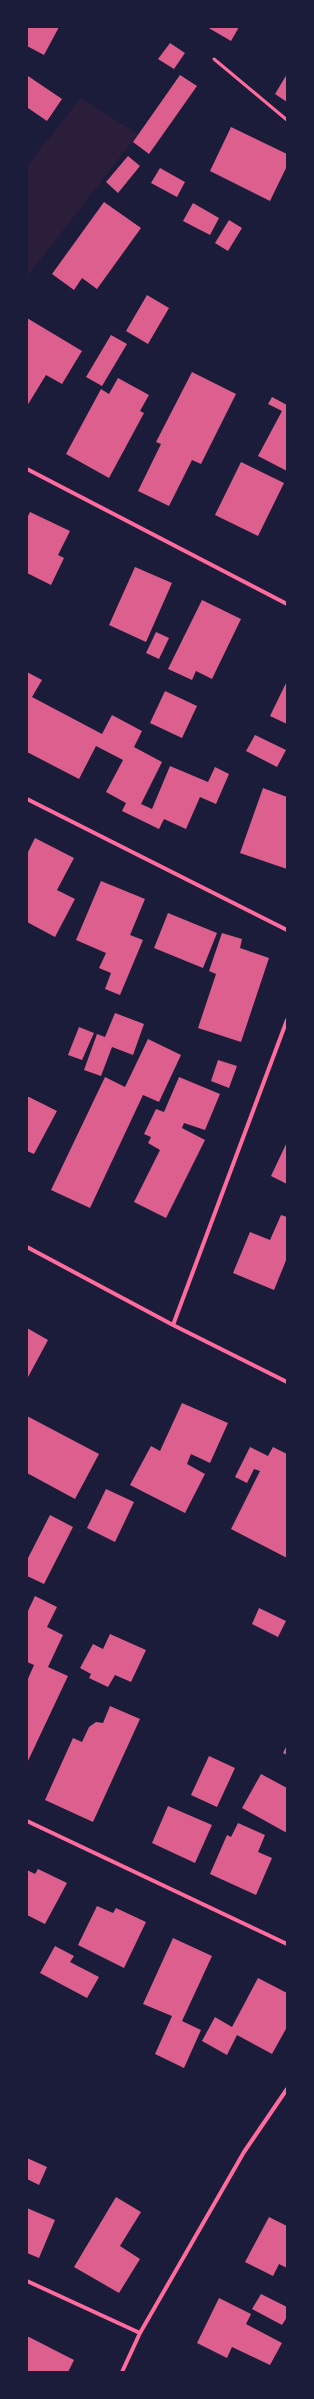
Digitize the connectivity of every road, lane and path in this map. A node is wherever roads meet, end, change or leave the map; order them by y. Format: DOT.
graph roads {
  1 [pos="214,59"];
  2 [pos="287,120"];
  3 [pos="27,469"];
  4 [pos="287,604"];
  5 [pos="27,799"];
  6 [pos="287,930"];
  7 [pos="287,1020"];
  8 [pos="27,1247"];
  9 [pos="173,1325"];
  10 [pos="287,1382"];
  11 [pos="27,1821"];
  12 [pos="287,1944"];
  13 [pos="287,2089"];
  14 [pos="27,2281"];
  15 [pos="140,2333"];
  16 [pos="122,2372"];
  1 -- 2 [label="lane"];
  3 -- 4 [label="street"];
  5 -- 6 [label="street"];
  7 -- 9 [label="street"];
  8 -- 9 [label="street"];
  9 -- 10 [label="street"];
  11 -- 12 [label="street"];
  13 -- 15 [label="street"];
  14 -- 15 [label="street"];
  15 -- 16 [label="street"];
}
